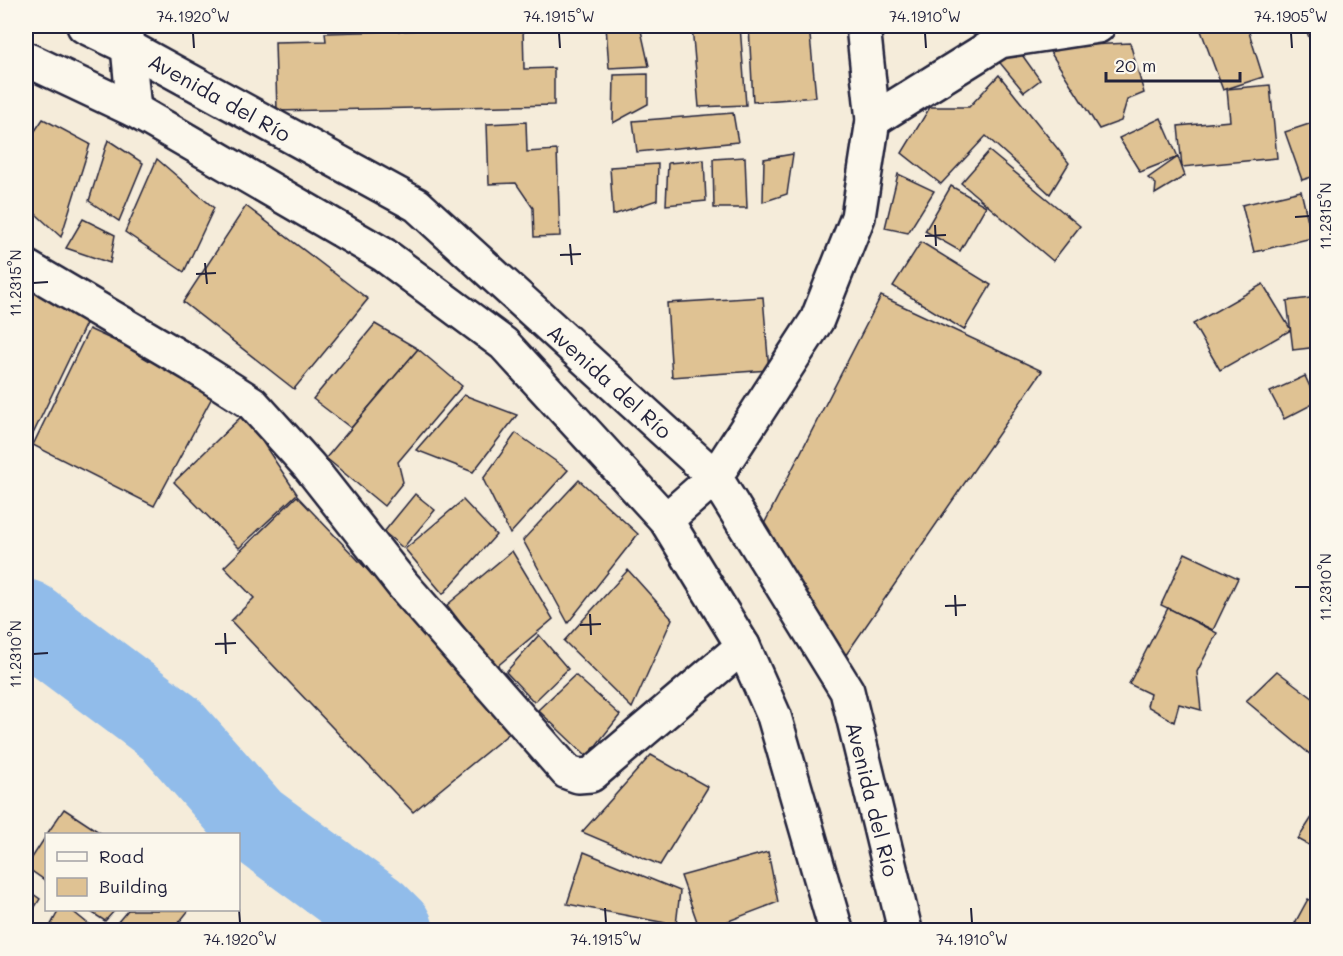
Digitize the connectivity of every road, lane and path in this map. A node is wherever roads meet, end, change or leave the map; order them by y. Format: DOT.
graph roads {
  1 [pos="84,26"];
  2 [pos="863,26"];
  3 [pos="1098,26"];
  4 [pos="127,36"];
  5 [pos="26,59"];
  6 [pos="134,110"];
  7 [pos="873,120"];
  8 [pos="26,267"];
  9 [pos="715,477"];
  10 [pos="666,520"];
  11 [pos="743,646"];
  12 [pos="836,930"];
  13 [pos="905,930"];
  1 -- 4 [label="main road, Avenida del Río"];
  2 -- 7 [label="main road"];
  3 -- 7 [label="main road"];
  4 -- 6 [label="main road"];
  4 -- 9 [label="main road, Avenida del Río"];
  5 -- 6 [label="main road"];
  6 -- 10 [label="main road"];
  7 -- 9 [label="main road"];
  8 -- 11 [label="main road"];
  9 -- 10 [label="main road"];
  9 -- 13 [label="main road, Avenida del Río"];
  10 -- 11 [label="main road"];
  11 -- 12 [label="main road"];
}
